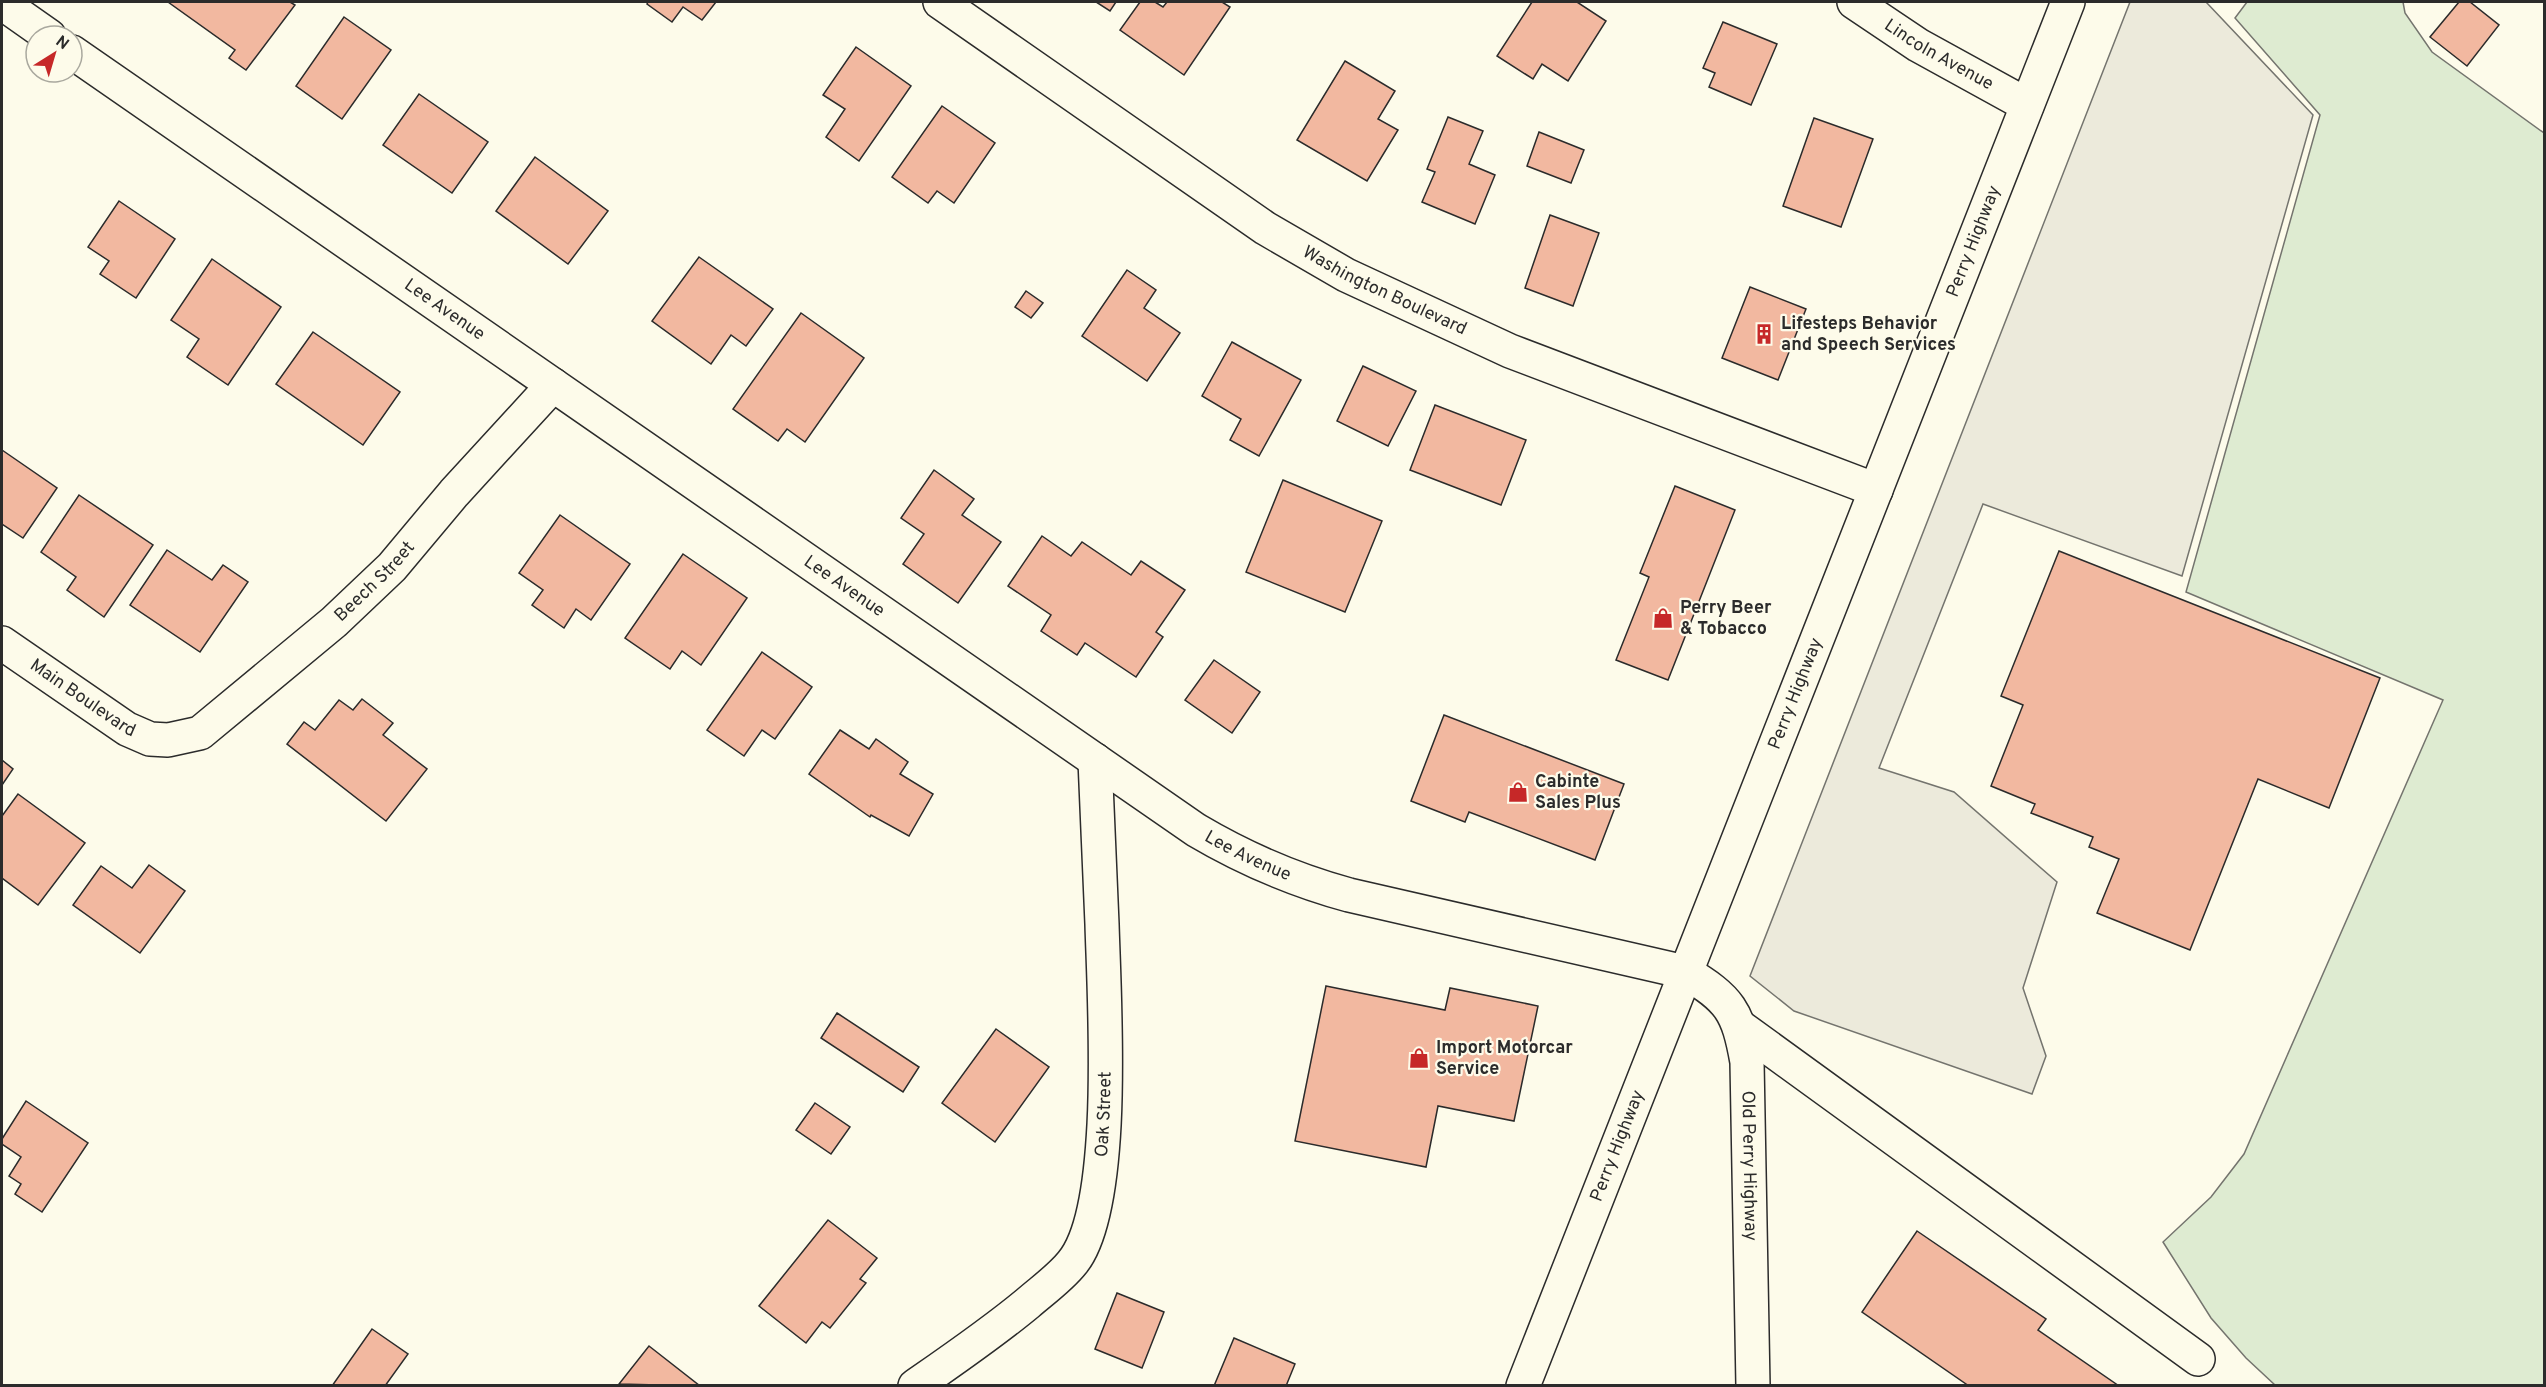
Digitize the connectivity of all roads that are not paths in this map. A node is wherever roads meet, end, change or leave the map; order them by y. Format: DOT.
graph roads {
  1 [pos="940,2"];
  2 [pos="1854,2"];
  3 [pos="2068,2"];
  4 [pos="2,3"];
  5 [pos="33,24"];
  6 [pos="84,60"];
  7 [pos="2027,105"];
  8 [pos="553,385"];
  9 [pos="1876,490"];
  10 [pos="2,643"];
  11 [pos="168,740"];
  12 [pos="1095,760"];
  13 [pos="1685,972"];
  14 [pos="1739,1026"];
  15 [pos="2198,1359"];
  16 [pos="915,1386"];
  17 [pos="1522,1386"];
  18 [pos="1753,1386"];
  1 -- 9 [label="street, Washington Boulevard"];
  2 -- 7 [label="street, Lincoln Avenue"];
  3 -- 7 [label="street, Perry Highway"];
  4 -- 5 [label="street"];
  6 -- 8 [label="street, Lee Avenue"];
  7 -- 9 [label="street, Perry Highway"];
  8 -- 11 [label="street, Beech Street"];
  8 -- 12 [label="street, Lee Avenue"];
  9 -- 13 [label="street, Perry Highway"];
  10 -- 11 [label="street, Main Boulevard"];
  12 -- 13 [label="street, Lee Avenue"];
  12 -- 16 [label="street, Oak Street"];
  13 -- 14 [label="street, Old Perry Highway"];
  13 -- 17 [label="street, Perry Highway"];
  14 -- 15 [label="street"];
  14 -- 18 [label="street, Old Perry Highway"];
}
